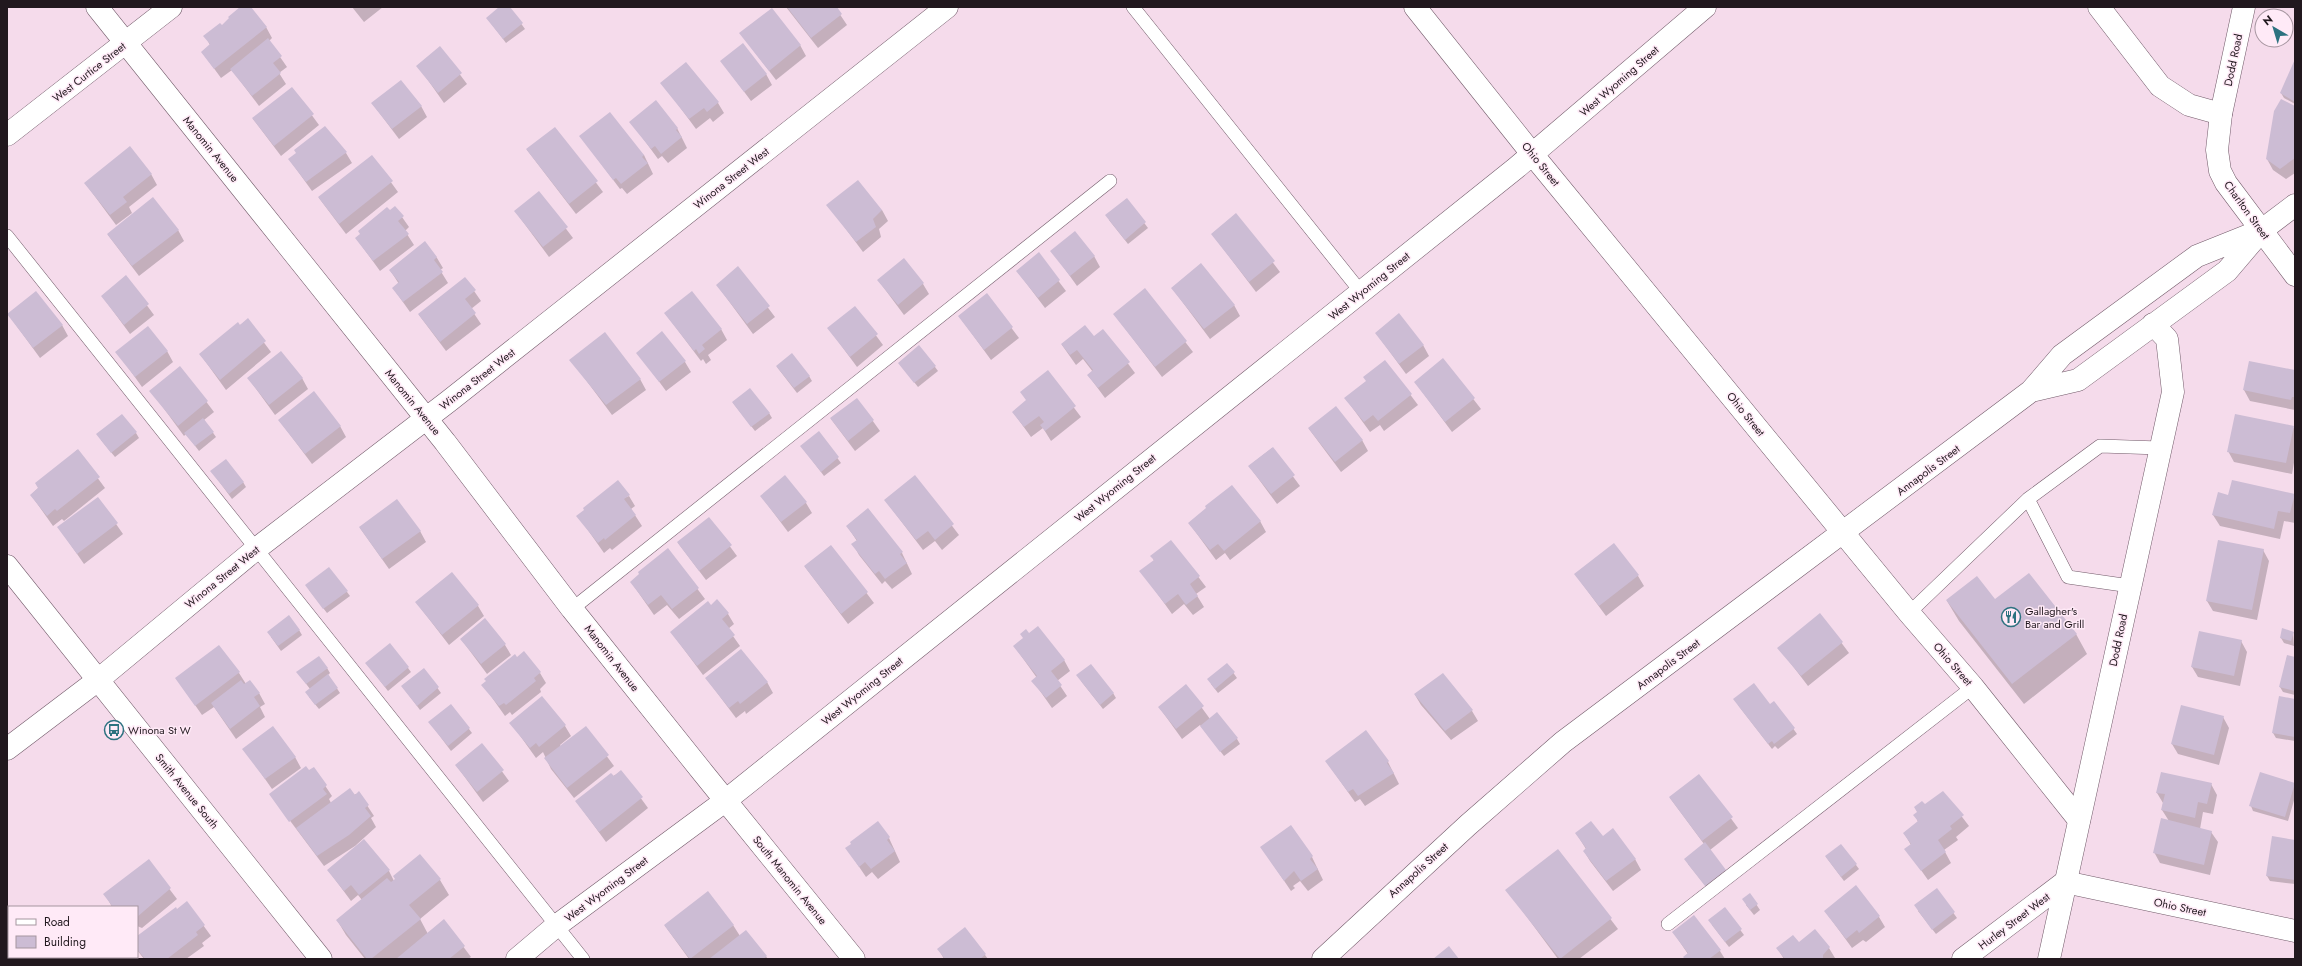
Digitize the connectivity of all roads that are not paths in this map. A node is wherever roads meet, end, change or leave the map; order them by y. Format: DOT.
graph roads {
  1 [pos="97,7"];
  2 [pos="171,7"];
  3 [pos="947,7"];
  4 [pos="1133,7"];
  5 [pos="1416,7"];
  6 [pos="1705,7"];
  7 [pos="2099,7"];
  8 [pos="2244,7"];
  9 [pos="126,43"];
  10 [pos="2221,114"];
  11 [pos="7,136"];
  12 [pos="1533,155"];
  13 [pos="1110,181"];
  14 [pos="2295,205"];
  15 [pos="2262,230"];
  16 [pos="7,236"];
  17 [pos="2295,275"];
  18 [pos="1361,292"];
  19 [pos="2153,324"];
  20 [pos="2031,391"];
  21 [pos="426,419"];
  22 [pos="2160,448"];
  23 [pos="2028,499"];
  24 [pos="1844,534"];
  25 [pos="256,549"];
  26 [pos="7,566"];
  27 [pos="2130,586"];
  28 [pos="572,609"];
  29 [pos="1909,613"];
  30 [pos="98,680"];
  31 [pos="1973,687"];
  32 [pos="7,749"];
  33 [pos="725,801"];
  34 [pos="2079,820"];
  35 [pos="2064,882"];
  36 [pos="1668,924"];
  37 [pos="556,926"];
  38 [pos="2295,931"];
  39 [pos="322,959"];
  40 [pos="517,959"];
  41 [pos="583,959"];
  42 [pos="854,959"];
  43 [pos="1322,959"];
  44 [pos="1963,959"];
  45 [pos="2049,959"];
  1 -- 9 [label="street, Manomin Avenue"];
  2 -- 9 [label="street, West Curtice Street"];
  3 -- 21 [label="street, Winona Street West"];
  4 -- 18 [label="lane"];
  5 -- 12 [label="street, Ohio Street"];
  6 -- 12 [label="street, West Wyoming Street"];
  7 -- 10 [label="street"];
  8 -- 10 [label="street, Dodd Road"];
  9 -- 11 [label="street, West Curtice Street"];
  9 -- 21 [label="street, Manomin Avenue"];
  10 -- 15 [label="street, Charlton Street"];
  12 -- 18 [label="street, West Wyoming Street"];
  12 -- 24 [label="street, Ohio Street"];
  13 -- 28 [label="lane"];
  14 -- 15 [label="street, Annapolis Street"];
  15 -- 17 [label="street, Charlton Street"];
  15 -- 19 [label="street, Annapolis Street"];
  15 -- 20 [label="street, Annapolis Street"];
  16 -- 25 [label="lane"];
  18 -- 33 [label="street, West Wyoming Street"];
  19 -- 20 [label="street, Annapolis Street"];
  19 -- 22 [label="street, Dodd Road"];
  20 -- 24 [label="street, Annapolis Street"];
  21 -- 25 [label="street, Winona Street West"];
  21 -- 28 [label="street, Manomin Avenue"];
  22 -- 23 [label="lane"];
  22 -- 27 [label="street, Dodd Road"];
  23 -- 27 [label="lane"];
  23 -- 29 [label="lane"];
  24 -- 29 [label="street, Ohio Street"];
  24 -- 43 [label="street, Annapolis Street"];
  25 -- 30 [label="street, Winona Street West"];
  25 -- 37 [label="lane"];
  26 -- 30 [label="street, Smith Avenue South"];
  27 -- 34 [label="street, Dodd Road"];
  28 -- 33 [label="street, Manomin Avenue"];
  29 -- 31 [label="street, Ohio Street"];
  30 -- 32 [label="street, Winona Street West"];
  30 -- 39 [label="street, Smith Avenue South"];
  31 -- 34 [label="street, Ohio Street"];
  31 -- 36 [label="lane"];
  33 -- 37 [label="street, West Wyoming Street"];
  33 -- 42 [label="street, South Manomin Avenue"];
  34 -- 35 [label="street, Dodd Road"];
  35 -- 38 [label="street, Ohio Street"];
  35 -- 44 [label="street, Hurley Street West"];
  35 -- 45 [label="street, Dodd Road"];
  37 -- 40 [label="street, West Wyoming Street"];
  37 -- 41 [label="lane"];
}
